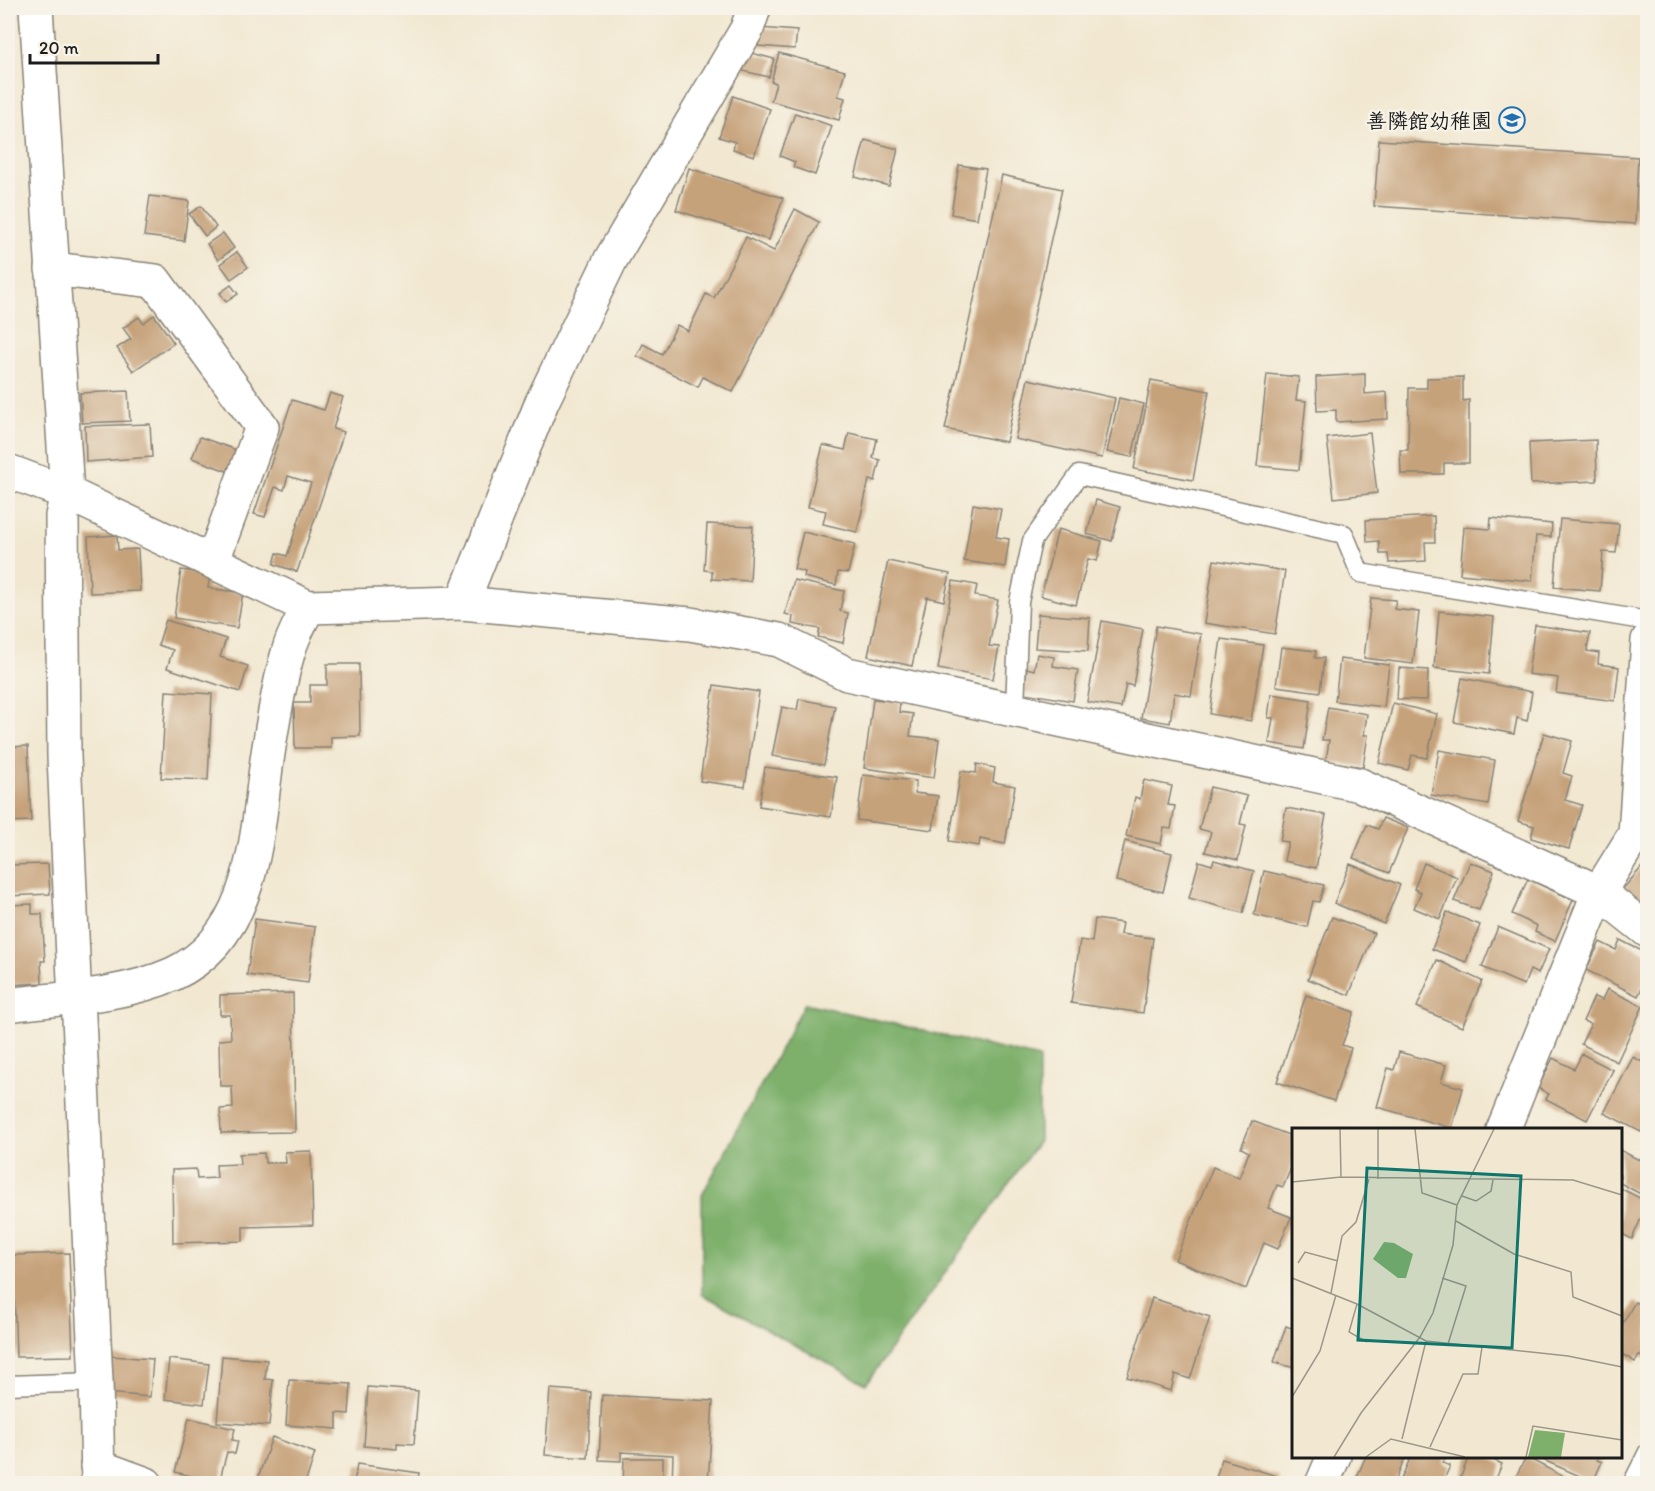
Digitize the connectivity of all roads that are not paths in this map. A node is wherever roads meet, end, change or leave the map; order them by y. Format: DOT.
graph roads {
  1 [pos="36,8"];
  2 [pos="754,8"];
  3 [pos="52,269"];
  4 [pos="8,471"];
  5 [pos="67,493"];
  6 [pos="213,560"];
  7 [pos="462,603"];
  8 [pos="308,607"];
  9 [pos="1647,621"];
  10 [pos="1647,640"];
  11 [pos="1015,709"];
  12 [pos="1641,835"];
  13 [pos="1599,892"];
  14 [pos="1647,931"];
  15 [pos="78,996"];
  16 [pos="8,1005"];
  17 [pos="1504,1128"];
  18 [pos="96,1382"];
  19 [pos="8,1385"];
  20 [pos="1647,1452"];
  21 [pos="1333,1458"];
  22 [pos="98,1475"];
  23 [pos="146,1484"];
  24 [pos="1322,1484"];
  25 [pos="1632,1484"];
  1 -- 3 [label="street"];
  2 -- 7 [label="street"];
  3 -- 5 [label="street"];
  3 -- 6 [label="street"];
  4 -- 5 [label="street"];
  5 -- 6 [label="street"];
  5 -- 15 [label="street"];
  6 -- 8 [label="street"];
  7 -- 8 [label="street"];
  7 -- 11 [label="street"];
  8 -- 15 [label="street"];
  9 -- 11 [label="lane"];
  10 -- 12 [label="street"];
  11 -- 13 [label="street"];
  12 -- 13 [label="street"];
  13 -- 14 [label="street"];
  13 -- 17 [label="street"];
  15 -- 16 [label="street"];
  15 -- 18 [label="street"];
  18 -- 19 [label="lane"];
  18 -- 22 [label="street"];
  20 -- 25 [label="lane"];
  21 -- 24 [label="street"];
  22 -- 23 [label="street"];
}
